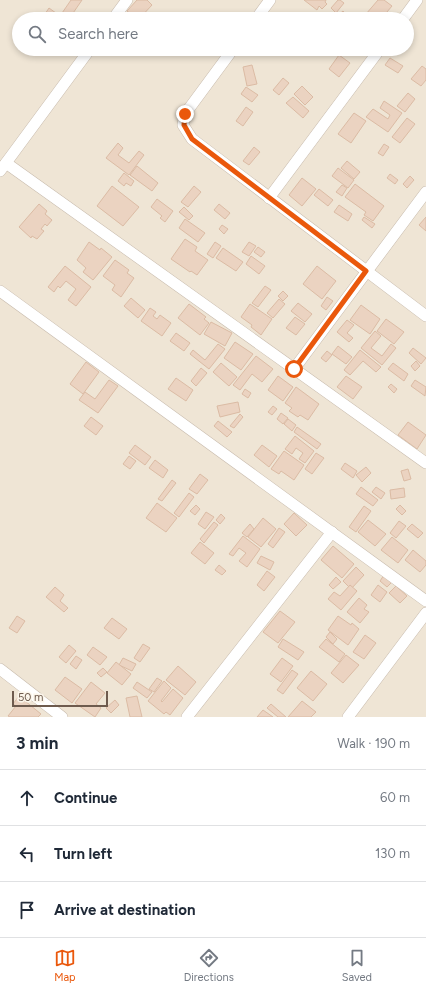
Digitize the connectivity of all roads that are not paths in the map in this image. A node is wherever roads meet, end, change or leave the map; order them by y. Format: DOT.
graph roads {
  1 [pos="127,0"];
  2 [pos="270,0"];
  3 [pos="417,0"];
  4 [pos="118,12"];
  5 [pos="261,12"];
  6 [pos="408,12"];
  7 [pos="85,56"];
  8 [pos="228,56"];
  9 [pos="375,56"];
  10 [pos="3,167"];
  11 [pos="426,192"];
  12 [pos="269,198"];
  13 [pos="366,271"];
  14 [pos="0,291"];
  15 [pos="426,316"];
  16 [pos="294,369"];
  17 [pos="426,463"];
  18 [pos="332,532"];
  19 [pos="426,601"];
  20 [pos="426,613"];
  21 [pos="0,669"];
  22 [pos="61,717"];
  23 [pos="187,717"];
  24 [pos="348,717"];
  1 -- 4 [label="street"];
  2 -- 5 [label="street"];
  3 -- 6 [label="street"];
  7 -- 10 [label="street"];
  8 -- 12 [label="street"];
  9 -- 12 [label="street"];
  10 -- 16 [label="street"];
  11 -- 13 [label="street"];
  12 -- 13 [label="street"];
  13 -- 15 [label="street"];
  13 -- 16 [label="street"];
  14 -- 18 [label="street"];
  16 -- 17 [label="street"];
  18 -- 19 [label="street"];
  18 -- 23 [label="street"];
  20 -- 24 [label="street"];
  21 -- 22 [label="street"];
}
